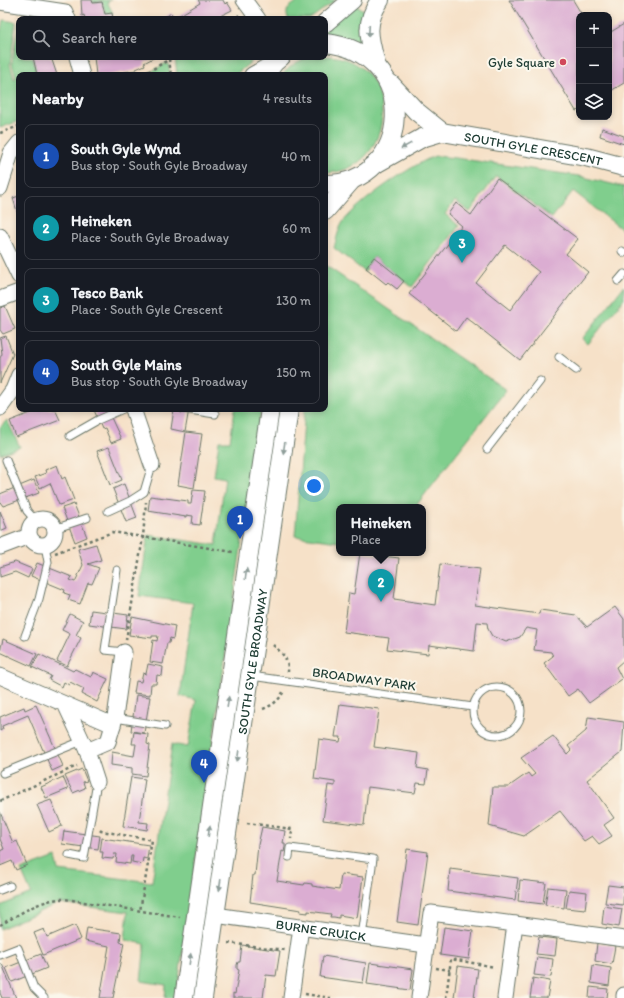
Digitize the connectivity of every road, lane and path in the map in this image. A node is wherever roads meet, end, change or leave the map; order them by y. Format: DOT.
graph roads {
  1 [pos="244,0"];
  2 [pos="352,0"];
  3 [pos="380,0"];
  4 [pos="0,2"];
  5 [pos="30,3"];
  6 [pos="67,16"];
  7 [pos="256,16"];
  8 [pos="328,20"];
  9 [pos="328,42"];
  10 [pos="78,60"];
  11 [pos="167,60"];
  12 [pos="169,60"];
  13 [pos="376,64"];
  14 [pos="273,65"];
  15 [pos="81,72"];
  16 [pos="148,72"];
  17 [pos="171,72"];
  18 [pos="258,72"];
  19 [pos="387,79"];
  20 [pos="16,127"];
  21 [pos="442,132"];
  22 [pos="0,133"];
  23 [pos="16,146"];
  24 [pos="372,166"];
  25 [pos="624,167"];
  26 [pos="352,179"];
  27 [pos="328,184"];
  28 [pos="0,188"];
  29 [pos="328,207"];
  30 [pos="8,242"];
  31 [pos="16,267"];
  32 [pos="624,274"];
  33 [pos="618,281"];
  34 [pos="16,293"];
  35 [pos="0,299"];
  36 [pos="559,357"];
  37 [pos="576,370"];
  38 [pos="540,381"];
  39 [pos="16,382"];
  40 [pos="0,408"];
  41 [pos="123,412"];
  42 [pos="133,412"];
  43 [pos="202,412"];
  44 [pos="270,412"];
  45 [pos="289,412"];
  46 [pos="215,414"];
  47 [pos="70,436"];
  48 [pos="487,449"];
  49 [pos="6,460"];
  50 [pos="152,466"];
  51 [pos="144,492"];
  52 [pos="108,511"];
  53 [pos="87,518"];
  54 [pos="36,521"];
  55 [pos="54,529"];
  56 [pos="29,536"];
  57 [pos="143,537"];
  58 [pos="0,547"];
  59 [pos="46,550"];
  60 [pos="233,552"];
  61 [pos="117,570"];
  62 [pos="25,636"];
  63 [pos="124,652"];
  64 [pos="0,676"];
  65 [pos="250,676"];
  66 [pos="66,706"];
  67 [pos="473,707"];
  68 [pos="114,722"];
  69 [pos="165,726"];
  70 [pos="87,751"];
  71 [pos="4,773"];
  72 [pos="97,782"];
  73 [pos="0,801"];
  74 [pos="92,812"];
  75 [pos="247,822"];
  76 [pos="290,848"];
  77 [pos="70,855"];
  78 [pos="289,857"];
  79 [pos="10,886"];
  80 [pos="0,890"];
  81 [pos="140,911"];
  82 [pos="197,912"];
  83 [pos="215,915"];
  84 [pos="180,917"];
  85 [pos="515,924"];
  86 [pos="0,925"];
  87 [pos="301,927"];
  88 [pos="362,936"];
  89 [pos="624,939"];
  90 [pos="228,943"];
  91 [pos="426,945"];
  92 [pos="298,952"];
  93 [pos="0,955"];
  94 [pos="509,969"];
  95 [pos="292,995"];
  96 [pos="44,998"];
  97 [pos="184,998"];
  98 [pos="203,998"];
  99 [pos="331,998"];
  100 [pos="419,998"];
  101 [pos="446,998"];
  102 [pos="505,998"];
  1 -- 7 [label="street"];
  2 -- 8 [label="street"];
  3 -- 13 [label="street, one-way"];
  4 -- 5 [label="street"];
  5 -- 6 [label="street"];
  9 -- 13 [label="street"];
  10 -- 15 [label="street"];
  11 -- 16 [label="path"];
  12 -- 17 [label="path"];
  13 -- 19 [label="street"];
  14 -- 18 [label="street"];
  19 -- 21 [label="street, SOUTH GYLE CRESCENT"];
  19 -- 24 [label="street"];
  20 -- 22 [label="path"];
  21 -- 24 [label="street, SOUTH GYLE CRESCENT, one-way"];
  21 -- 25 [label="street, SOUTH GYLE CRESCENT"];
  23 -- 28 [label="street"];
  24 -- 26 [label="street"];
  26 -- 27 [label="street"];
  26 -- 29 [label="street"];
  30 -- 31 [label="street"];
  32 -- 33 [label="lane"];
  34 -- 35 [label="street"];
  36 -- 37 [label="lane"];
  38 -- 48 [label="lane"];
  39 -- 40 [label="street"];
  41 -- 47 [label="lane"];
  42 -- 50 [label="street"];
  43 -- 46 [label="lane"];
  82 -- 44 [label="street, SOUTH GYLE BROADWAY, one-way"];
  45 -- 65 [label="street, SOUTH GYLE BROADWAY, one-way"];
  49 -- 54 [label="lane"];
  50 -- 51 [label="lane"];
  51 -- 52 [label="lane"];
  51 -- 57 [label="path"];
  53 -- 55 [label="lane"];
  54 -- 55 [label="street"];
  54 -- 56 [label="street"];
  55 -- 59 [label="street"];
  56 -- 58 [label="street"];
  56 -- 59 [label="street"];
  57 -- 59 [label="path"];
  57 -- 60 [label="path"];
  57 -- 63 [label="path"];
  59 -- 62 [label="lane"];
  61 -- 63 [label="lane"];
  63 -- 68 [label="street"];
  64 -- 66 [label="street"];
  65 -- 67 [label="lane, BROADWAY PARK"];
  65 -- 83 [label="street, SOUTH GYLE BROADWAY, one-way"];
  66 -- 68 [label="street"];
  66 -- 70 [label="street"];
  67 -- 67 [label="lane"];
  68 -- 69 [label="lane"];
  68 -- 70 [label="street"];
  70 -- 71 [label="lane"];
  70 -- 72 [label="street"];
  70 -- 73 [label="path"];
  72 -- 74 [label="lane"];
  74 -- 77 [label="lane"];
  74 -- 81 [label="path"];
  75 -- 76 [label="path"];
  76 -- 78 [label="lane"];
  76 -- 88 [label="lane"];
  79 -- 80 [label="lane"];
  81 -- 84 [label="path"];
  81 -- 86 [label="path"];
  82 -- 83 [label="street"];
  97 -- 82 [label="street, SOUTH GYLE BROADWAY, one-way"];
  83 -- 87 [label="street, BURNE CRUICK"];
  83 -- 98 [label="street, SOUTH GYLE BROADWAY"];
  85 -- 89 [label="street"];
  85 -- 91 [label="street"];
  85 -- 94 [label="street"];
  87 -- 88 [label="street, BURNE CRUICK"];
  87 -- 92 [label="street"];
  88 -- 91 [label="street, BURNE CRUICK"];
  90 -- 92 [label="path"];
  91 -- 100 [label="street"];
  92 -- 95 [label="street"];
  93 -- 96 [label="lane"];
  94 -- 101 [label="path"];
  94 -- 102 [label="street"];
  95 -- 99 [label="path"];
}
